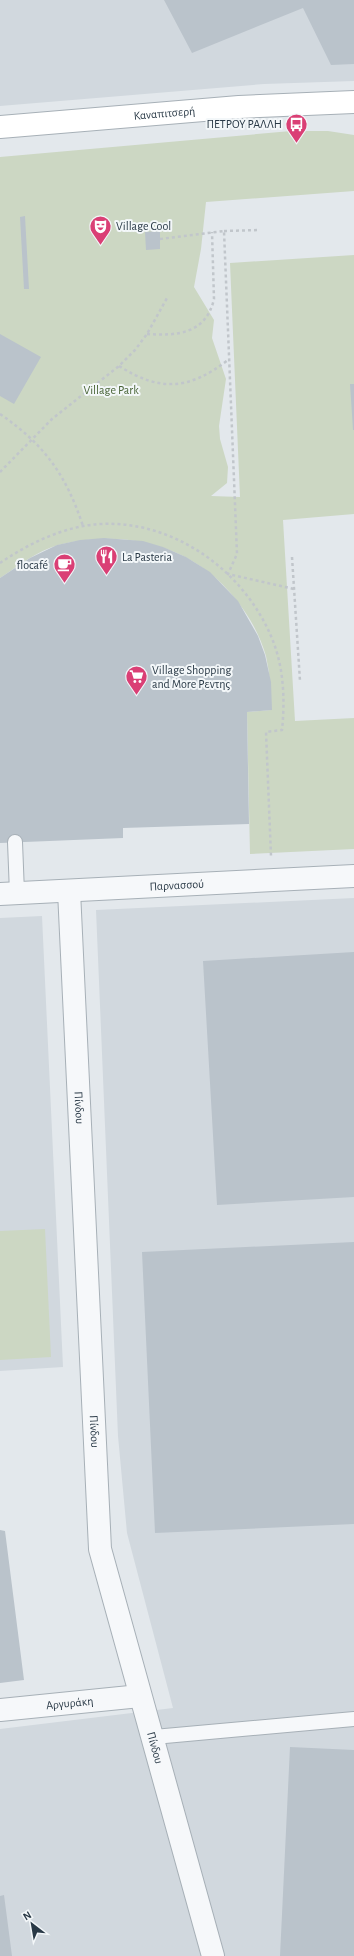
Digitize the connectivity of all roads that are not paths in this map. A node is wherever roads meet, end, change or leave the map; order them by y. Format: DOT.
graph roads {
  1 [pos="354,102"];
  2 [pos="0,127"];
  3 [pos="15,842"];
  4 [pos="354,876"];
  5 [pos="70,891"];
  6 [pos="9,894"];
  7 [pos="140,1696"];
  8 [pos="0,1710"];
  9 [pos="354,1719"];
  10 [pos="154,1736"];
  11 [pos="213,1956"];
  1 -- 2 [label="street, Καναπιτσερή"];
  3 -- 6 [label="lane"];
  4 -- 5 [label="street, Παρνασσού"];
  5 -- 6 [label="street, Παρνασσού"];
  5 -- 7 [label="street, Πίνδου"];
  7 -- 8 [label="street, Αργυράκη"];
  7 -- 10 [label="street, Πίνδου"];
  9 -- 10 [label="lane"];
  10 -- 11 [label="street, Πίνδου"];
}
